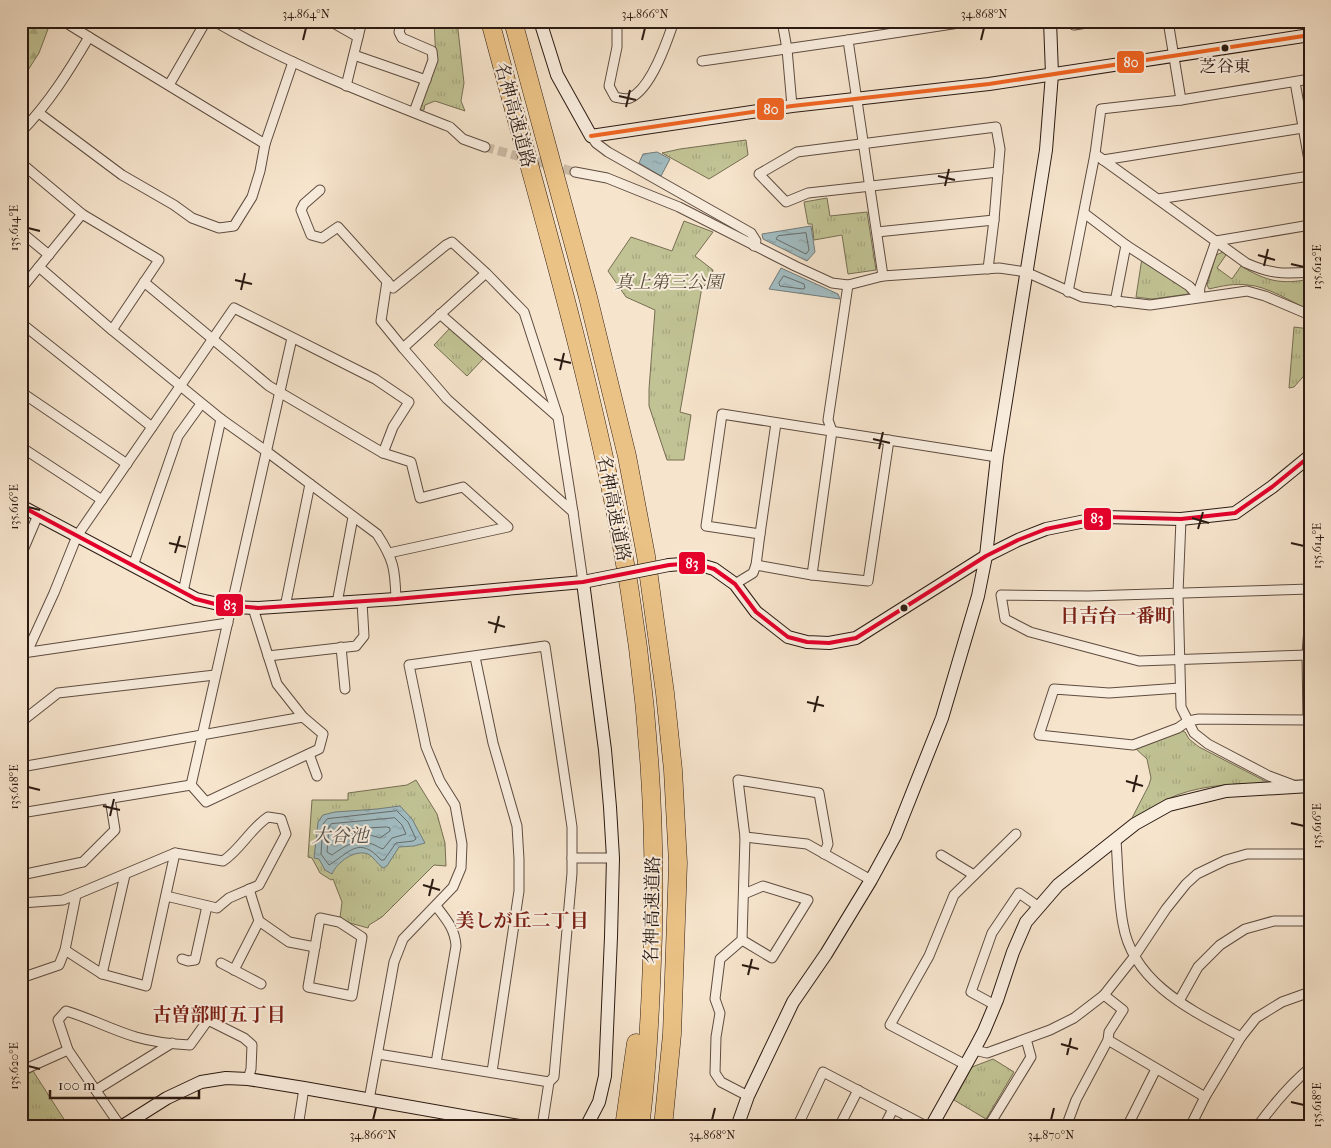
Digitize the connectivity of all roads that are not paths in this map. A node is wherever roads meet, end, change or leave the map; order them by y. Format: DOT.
graph roads {
  1 [pos="206,21"];
  2 [pos="214,21"];
  3 [pos="330,21"];
  4 [pos="362,21"];
  5 [pos="402,21"];
  6 [pos="490,21"];
  7 [pos="513,21"];
  8 [pos="540,21"];
  9 [pos="617,21"];
  10 [pos="674,21"];
  11 [pos="782,21"];
  12 [pos="972,21"];
  13 [pos="1050,21"];
  14 [pos="1100,21"];
  15 [pos="1168,21"];
  16 [pos="68,24"];
  17 [pos="1074,25"];
  18 [pos="919,26"];
  19 [pos="1310,35"];
  20 [pos="358,36"];
  21 [pos="90,38"];
  22 [pos="848,40"];
  23 [pos="787,49"];
  24 [pos="354,54"];
  25 [pos="1174,56"];
  26 [pos="702,61"];
  27 [pos="293,62"];
  28 [pos="1052,74"];
  29 [pos="1310,79"];
  30 [pos="426,80"];
  31 [pos="1294,82"];
  32 [pos="169,85"];
  33 [pos="346,86"];
  34 [pos="856,99"];
  35 [pos="1181,100"];
  36 [pos="792,106"];
  37 [pos="414,112"];
  38 [pos="39,113"];
  39 [pos="1303,128"];
  40 [pos="21,132"];
  41 [pos="591,136"];
  42 [pos="265,144"];
  43 [pos="864,144"];
  44 [pos="485,147"];
  45 [pos="1095,154"];
  46 [pos="1103,160"];
  47 [pos="21,162"];
  48 [pos="1310,166"];
  49 [pos="575,172"];
  50 [pos="998,172"];
  51 [pos="1310,176"];
  52 [pos="869,187"];
  53 [pos="320,190"];
  54 [pos="1158,199"];
  55 [pos="1084,213"];
  56 [pos="82,214"];
  57 [pos="994,220"];
  58 [pos="1310,225"];
  59 [pos="21,232"];
  60 [pos="877,232"];
  61 [pos="1216,241"];
  62 [pos="1126,245"];
  63 [pos="754,246"];
  64 [pos="49,255"];
  65 [pos="39,267"];
  66 [pos="988,269"];
  67 [pos="1026,272"];
  68 [pos="1310,272"];
  69 [pos="486,273"];
  70 [pos="883,276"];
  71 [pos="387,281"];
  72 [pos="144,282"];
  73 [pos="848,285"];
  74 [pos="21,289"];
  75 [pos="1068,292"];
  76 [pos="1199,297"];
  77 [pos="1115,302"];
  78 [pos="440,314"];
  79 [pos="1310,315"];
  80 [pos="21,322"];
  81 [pos="112,330"];
  82 [pos="292,338"];
  83 [pos="212,340"];
  84 [pos="403,348"];
  85 [pos="180,386"];
  86 [pos="21,392"];
  87 [pos="279,392"];
  88 [pos="201,404"];
  89 [pos="558,417"];
  90 [pos="220,419"];
  91 [pos="776,423"];
  92 [pos="152,427"];
  93 [pos="832,431"];
  94 [pos="889,440"];
  95 [pos="21,447"];
  96 [pos="266,451"];
  97 [pos="383,453"];
  98 [pos="1310,456"];
  99 [pos="997,457"];
  100 [pos="127,464"];
  101 [pos="310,484"];
  102 [pos="102,500"];
  103 [pos="21,506"];
  104 [pos="573,512"];
  105 [pos="38,515"];
  106 [pos="354,517"];
  107 [pos="1182,519"];
  108 [pos="760,534"];
  109 [pos="77,536"];
  110 [pos="389,552"];
  111 [pos="21,555"];
  112 [pos="986,556"];
  113 [pos="133,566"];
  114 [pos="756,566"];
  115 [pos="812,575"];
  116 [pos="583,582"];
  117 [pos="735,584"];
  118 [pos="1310,589"];
  119 [pos="182,592"];
  120 [pos="1178,593"];
  121 [pos="396,599"];
  122 [pos="362,602"];
  123 [pos="337,603"];
  124 [pos="232,607"];
  125 [pos="285,607"];
  126 [pos="253,608"];
  127 [pos="1310,614"];
  128 [pos="228,624"];
  129 [pos="1308,644"];
  130 [pos="341,647"];
  131 [pos="24,652"];
  132 [pos="1307,655"];
  133 [pos="268,656"];
  134 [pos="475,657"];
  135 [pos="1180,661"];
  136 [pos="215,675"];
  137 [pos="642,680"];
  138 [pos="1180,688"];
  139 [pos="345,690"];
  140 [pos="665,693"];
  141 [pos="304,717"];
  142 [pos="1309,720"];
  143 [pos="1188,721"];
  144 [pos="21,722"];
  145 [pos="202,736"];
  146 [pos="309,754"];
  147 [pos="21,768"];
  148 [pos="317,776"];
  149 [pos="191,785"];
  150 [pos="1296,786"];
  151 [pos="1310,786"];
  152 [pos="110,799"];
  153 [pos="21,813"];
  154 [pos="1016,834"];
  155 [pos="745,837"];
  156 [pos="1116,840"];
  157 [pos="175,853"];
  158 [pos="824,854"];
  159 [pos="1310,854"];
  160 [pos="941,855"];
  161 [pos="572,858"];
  162 [pos="612,858"];
  163 [pos="21,875"];
  164 [pos="125,875"];
  165 [pos="974,876"];
  166 [pos="871,880"];
  167 [pos="249,889"];
  168 [pos="744,894"];
  169 [pos="76,895"];
  170 [pos="166,896"];
  171 [pos="21,903"];
  172 [pos="207,906"];
  173 [pos="436,906"];
  174 [pos="1039,907"];
  175 [pos="259,921"];
  176 [pos="1310,921"];
  177 [pos="742,940"];
  178 [pos="315,946"];
  179 [pos="65,950"];
  180 [pos="1134,957"];
  181 [pos="182,959"];
  182 [pos="221,963"];
  183 [pos="234,970"];
  184 [pos="102,974"];
  185 [pos="21,978"];
  186 [pos="261,984"];
  187 [pos="1310,992"];
  188 [pos="1104,995"];
  189 [pos="1179,1001"];
  190 [pos="995,1005"];
  191 [pos="1241,1036"];
  192 [pos="1026,1039"];
  193 [pos="1108,1040"];
  194 [pos="172,1043"];
  195 [pos="68,1050"];
  196 [pos="974,1050"];
  197 [pos="378,1054"];
  198 [pos="436,1063"];
  199 [pos="966,1065"];
  200 [pos="1310,1068"];
  201 [pos="1156,1069"];
  202 [pos="21,1071"];
  203 [pos="492,1072"];
  204 [pos="248,1079"];
  205 [pos="549,1082"];
  206 [pos="304,1088"];
  207 [pos="96,1090"];
  208 [pos="858,1090"];
  209 [pos="748,1096"];
  210 [pos="1205,1097"];
  211 [pos="369,1100"];
  212 [pos="893,1109"];
  213 [pos="121,1127"];
  214 [pos="298,1127"];
  215 [pos="525,1127"];
  216 [pos="542,1127"];
  217 [pos="586,1127"];
  218 [pos="624,1127"];
  219 [pos="640,1127"];
  220 [pos="663,1127"];
  221 [pos="671,1127"];
  222 [pos="737,1127"];
  223 [pos="797,1127"];
  224 [pos="839,1127"];
  225 [pos="884,1127"];
  226 [pos="929,1127"];
  227 [pos="988,1127"];
  228 [pos="1066,1127"];
  229 [pos="1127,1127"];
  230 [pos="1190,1127"];
  231 [pos="1257,1127"];
  1 -- 32 [label="street"];
  2 -- 27 [label="street"];
  3 -- 20 [label="street"];
  4 -- 20 [label="street"];
  5 -- 30 [label="street"];
  6 -- 137 [label="highway, 名神高速道路"];
  7 -- 140 [label="highway, 名神高速道路"];
  8 -- 41 [label="street"];
  9 -- 10 [label="street"];
  11 -- 23 [label="street"];
  12 -- 18 [label="street"];
  13 -- 28 [label="street"];
  14 -- 17 [label="street"];
  15 -- 25 [label="street"];
  16 -- 21 [label="street"];
  18 -- 22 [label="street"];
  19 -- 25 [label="street"];
  20 -- 24 [label="street"];
  21 -- 32 [label="street"];
  21 -- 38 [label="street"];
  22 -- 23 [label="street"];
  22 -- 34 [label="street"];
  23 -- 26 [label="street"];
  23 -- 36 [label="street"];
  24 -- 30 [label="street"];
  24 -- 33 [label="street"];
  25 -- 28 [label="street"];
  25 -- 35 [label="street"];
  27 -- 33 [label="street"];
  27 -- 42 [label="street"];
  28 -- 34 [label="street"];
  28 -- 67 [label="street"];
  29 -- 31 [label="street"];
  30 -- 37 [label="street"];
  31 -- 35 [label="street"];
  31 -- 39 [label="street"];
  32 -- 42 [label="street"];
  33 -- 37 [label="street"];
  34 -- 36 [label="street"];
  34 -- 43 [label="street"];
  35 -- 45 [label="street"];
  36 -- 41 [label="street"];
  37 -- 44 [label="street"];
  38 -- 40 [label="street"];
  38 -- 42 [label="street"];
  39 -- 46 [label="street"];
  39 -- 48 [label="street"];
  41 -- 63 [label="street"];
  43 -- 50 [label="street"];
  43 -- 52 [label="street"];
  43 -- 52 [label="street"];
  45 -- 46 [label="street"];
  45 -- 55 [label="street"];
  46 -- 54 [label="street"];
  47 -- 56 [label="street"];
  49 -- 63 [label="street"];
  50 -- 52 [label="street"];
  50 -- 57 [label="street"];
  51 -- 54 [label="street"];
  52 -- 60 [label="street"];
  53 -- 71 [label="street"];
  54 -- 61 [label="street"];
  55 -- 62 [label="street"];
  55 -- 75 [label="street"];
  56 -- 64 [label="street"];
  56 -- 72 [label="street"];
  57 -- 60 [label="street"];
  57 -- 66 [label="street"];
  58 -- 61 [label="street"];
  59 -- 64 [label="street"];
  60 -- 70 [label="street"];
  61 -- 68 [label="street"];
  61 -- 76 [label="street"];
  62 -- 76 [label="street"];
  62 -- 77 [label="street"];
  63 -- 73 [label="street"];
  64 -- 65 [label="street"];
  65 -- 74 [label="street"];
  65 -- 81 [label="street"];
  66 -- 67 [label="street"];
  66 -- 70 [label="street"];
  67 -- 75 [label="street"];
  67 -- 99 [label="street"];
  69 -- 71 [label="street"];
  69 -- 78 [label="street"];
  69 -- 89 [label="street"];
  70 -- 73 [label="street"];
  71 -- 84 [label="street"];
  72 -- 81 [label="street"];
  72 -- 83 [label="street"];
  73 -- 93 [label="street"];
  75 -- 77 [label="street"];
  76 -- 77 [label="street"];
  76 -- 79 [label="street"];
  78 -- 84 [label="street"];
  78 -- 89 [label="street"];
  80 -- 92 [label="street"];
  81 -- 85 [label="street"];
  82 -- 83 [label="street"];
  82 -- 87 [label="street"];
  82 -- 97 [label="street"];
  83 -- 85 [label="street"];
  83 -- 87 [label="street"];
  84 -- 104 [label="street"];
  85 -- 88 [label="street"];
  85 -- 92 [label="street"];
  86 -- 100 [label="street"];
  87 -- 96 [label="street"];
  87 -- 97 [label="street"];
  88 -- 90 [label="street"];
  88 -- 113 [label="street"];
  89 -- 104 [label="street"];
  90 -- 96 [label="street"];
  90 -- 119 [label="street"];
  91 -- 93 [label="street"];
  91 -- 108 [label="street"];
  91 -- 108 [label="street"];
  92 -- 100 [label="street"];
  93 -- 94 [label="street"];
  93 -- 115 [label="street"];
  94 -- 99 [label="street"];
  94 -- 115 [label="street"];
  95 -- 102 [label="street"];
  96 -- 101 [label="street"];
  96 -- 124 [label="street"];
  97 -- 110 [label="street"];
  98 -- 107 [label="street"];
  99 -- 112 [label="street"];
  100 -- 102 [label="street"];
  101 -- 106 [label="street"];
  101 -- 125 [label="street"];
  102 -- 109 [label="street"];
  103 -- 105 [label="street"];
  104 -- 116 [label="street"];
  105 -- 109 [label="street"];
  105 -- 111 [label="street"];
  106 -- 110 [label="street"];
  106 -- 123 [label="street"];
  107 -- 112 [label="street"];
  107 -- 120 [label="street"];
  108 -- 114 [label="street"];
  109 -- 113 [label="street"];
  109 -- 131 [label="street"];
  110 -- 121 [label="street"];
  112 -- 117 [label="street"];
  112 -- 166 [label="street"];
  113 -- 119 [label="street"];
  114 -- 115 [label="street"];
  114 -- 117 [label="street"];
  116 -- 117 [label="street, bridge"];
  116 -- 121 [label="street"];
  116 -- 162 [label="street"];
  118 -- 120 [label="street"];
  119 -- 124 [label="street"];
  120 -- 135 [label="street"];
  120 -- 135 [label="street"];
  121 -- 122 [label="street"];
  122 -- 123 [label="street"];
  122 -- 130 [label="street"];
  123 -- 125 [label="street"];
  124 -- 126 [label="street"];
  124 -- 128 [label="street"];
  125 -- 126 [label="street"];
  126 -- 133 [label="street"];
  127 -- 129 [label="street"];
  128 -- 131 [label="street"];
  128 -- 136 [label="street"];
  129 -- 132 [label="street"];
  130 -- 133 [label="street"];
  130 -- 139 [label="street"];
  132 -- 135 [label="street"];
  132 -- 142 [label="street"];
  133 -- 141 [label="street"];
  134 -- 161 [label="street"];
  134 -- 173 [label="street"];
  134 -- 203 [label="street"];
  135 -- 138 [label="street"];
  136 -- 144 [label="street"];
  136 -- 145 [label="street"];
  137 -- 218 [label="highway"];
  137 -- 219 [label="highway, 名神高速道路"];
  138 -- 143 [label="street"];
  138 -- 143 [label="street"];
  140 -- 220 [label="highway, 名神高速道路"];
  140 -- 221 [label="highway"];
  141 -- 145 [label="street"];
  141 -- 146 [label="street"];
  142 -- 143 [label="street"];
  143 -- 150 [label="street"];
  145 -- 147 [label="street"];
  145 -- 149 [label="street"];
  146 -- 148 [label="street"];
  146 -- 149 [label="street"];
  149 -- 152 [label="street"];
  150 -- 151 [label="street"];
  150 -- 156 [label="street"];
  152 -- 153 [label="street"];
  152 -- 163 [label="street"];
  154 -- 165 [label="street"];
  155 -- 158 [label="street"];
  155 -- 158 [label="street"];
  155 -- 168 [label="street"];
  156 -- 174 [label="street"];
  156 -- 180 [label="street"];
  157 -- 164 [label="street"];
  157 -- 167 [label="street"];
  157 -- 170 [label="street"];
  158 -- 166 [label="street"];
  159 -- 180 [label="street"];
  160 -- 165 [label="street"];
  161 -- 162 [label="street"];
  161 -- 205 [label="street"];
  162 -- 217 [label="street"];
  164 -- 169 [label="street"];
  164 -- 184 [label="street"];
  165 -- 199 [label="street"];
  166 -- 209 [label="street"];
  167 -- 172 [label="street"];
  167 -- 175 [label="street"];
  168 -- 177 [label="street"];
  168 -- 177 [label="street"];
  169 -- 171 [label="street"];
  169 -- 179 [label="street"];
  170 -- 172 [label="street"];
  170 -- 184 [label="street"];
  172 -- 181 [label="street"];
  173 -- 197 [label="street"];
  173 -- 198 [label="street"];
  174 -- 190 [label="street"];
  174 -- 190 [label="street"];
  175 -- 178 [label="street"];
  175 -- 183 [label="street"];
  176 -- 189 [label="street"];
  177 -- 209 [label="street"];
  178 -- 178 [label="street"];
  179 -- 184 [label="street"];
  179 -- 185 [label="street"];
  180 -- 188 [label="street"];
  180 -- 189 [label="street"];
  182 -- 183 [label="street"];
  183 -- 186 [label="street"];
  187 -- 191 [label="street"];
  188 -- 192 [label="street"];
  188 -- 193 [label="street"];
  189 -- 191 [label="street"];
  190 -- 196 [label="street"];
  191 -- 210 [label="street"];
  192 -- 196 [label="street"];
  192 -- 227 [label="street"];
  193 -- 201 [label="street"];
  193 -- 228 [label="street"];
  194 -- 195 [label="street"];
  194 -- 204 [label="street"];
  194 -- 207 [label="street"];
  195 -- 202 [label="street"];
  195 -- 207 [label="street"];
  196 -- 199 [label="street"];
  197 -- 198 [label="street"];
  197 -- 211 [label="street"];
  198 -- 203 [label="street"];
  199 -- 226 [label="street"];
  200 -- 231 [label="street"];
  201 -- 210 [label="street"];
  201 -- 229 [label="street"];
  203 -- 205 [label="street"];
  204 -- 206 [label="street"];
  204 -- 213 [label="street"];
  205 -- 216 [label="street"];
  206 -- 211 [label="street"];
  206 -- 214 [label="street"];
  207 -- 213 [label="street"];
  208 -- 212 [label="street"];
  208 -- 223 [label="street"];
  208 -- 224 [label="street"];
  209 -- 222 [label="street"];
  210 -- 230 [label="street"];
  211 -- 215 [label="street"];
  212 -- 225 [label="street"];
  212 -- 226 [label="street"];
}
